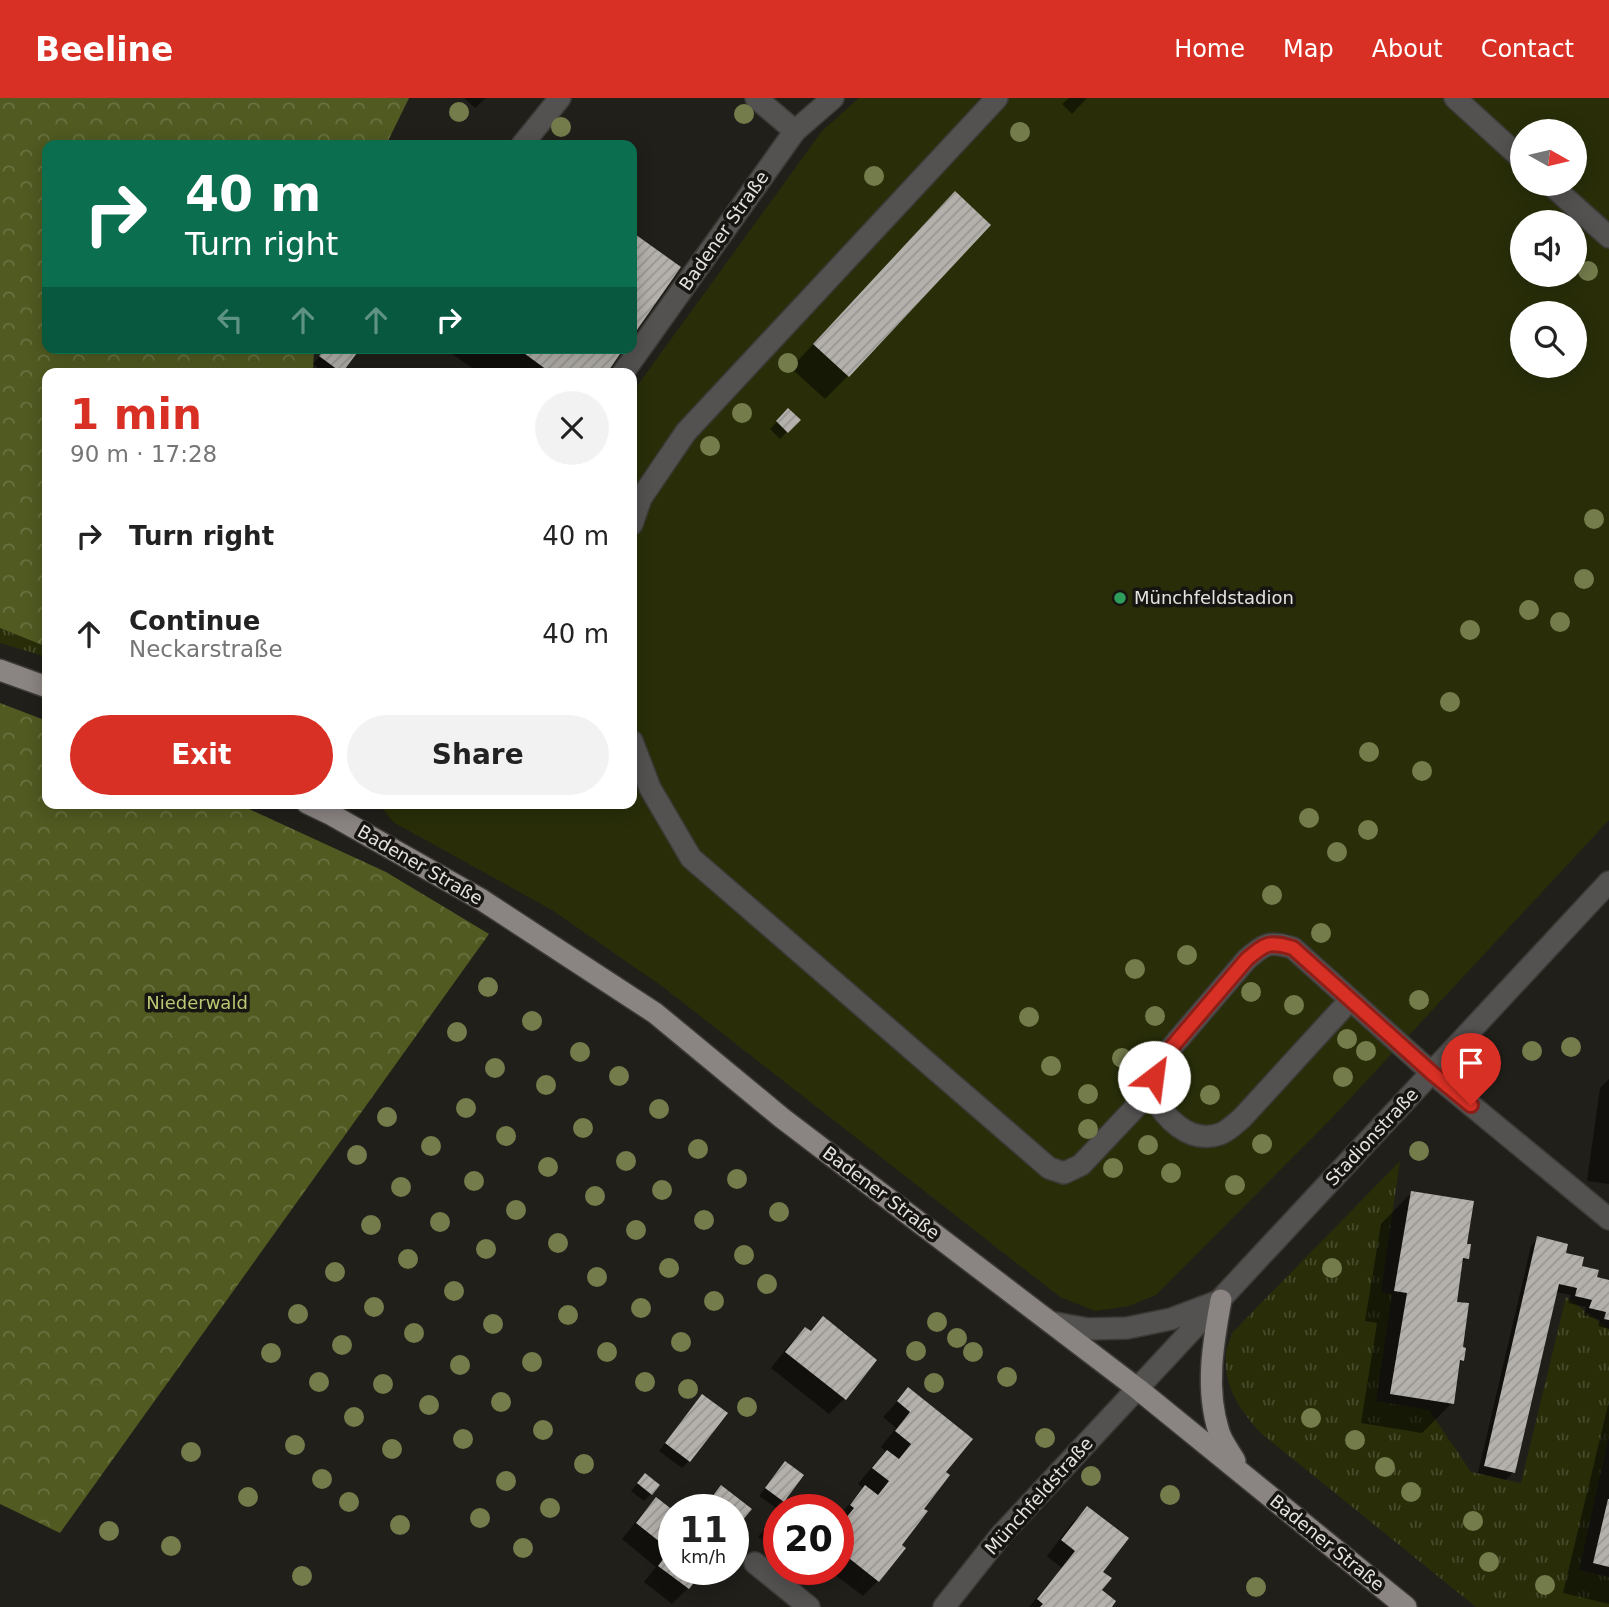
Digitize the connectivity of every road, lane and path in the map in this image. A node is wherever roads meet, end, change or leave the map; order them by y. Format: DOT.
graph roads {
  1 [pos="559,98"];
  2 [pos="756,98"];
  3 [pos="833,98"];
  4 [pos="997,98"];
  5 [pos="1455,98"];
  6 [pos="795,131"];
  7 [pos="527,140"];
  8 [pos="1510,148"];
  9 [pos="1563,196"];
  10 [pos="1609,237"];
  11 [pos="637,353"];
  12 [pos="637,510"];
  13 [pos="0,670"];
  14 [pos="42,685"];
  15 [pos="637,753"];
  16 [pos="335,809"];
  17 [pos="1609,882"];
  18 [pos="1350,1000"];
  19 [pos="1432,1073"];
  20 [pos="1150,1092"];
  21 [pos="1609,1219"];
  22 [pos="1221,1300"];
  23 [pos="1050,1322"];
  24 [pos="1138,1389"];
  25 [pos="1244,1475"];
  26 [pos="755,1563"];
  27 [pos="809,1607"];
  28 [pos="944,1607"];
  29 [pos="1406,1607"];
  1 -- 7 [label="street"];
  2 -- 6 [label="street"];
  3 -- 6 [label="street, Badener Straße"];
  4 -- 12 [label="street"];
  5 -- 8 [label="street"];
  6 -- 11 [label="street, Badener Straße"];
  9 -- 10 [label="street"];
  13 -- 14 [label="main road"];
  15 -- 20 [label="street"];
  16 -- 23 [label="main road, Badener Straße"];
  17 -- 19 [label="street, Stadionstraße"];
  18 -- 19 [label="street"];
  18 -- 20 [label="street"];
  18 -- 20 [label="street"];
  19 -- 21 [label="street"];
  19 -- 22 [label="street, Stadionstraße"];
  22 -- 23 [label="street, Stadionstraße"];
  22 -- 24 [label="street, Stadionstraße"];
  22 -- 25 [label="main road"];
  23 -- 24 [label="main road, Badener Straße"];
  24 -- 25 [label="main road, Badener Straße"];
  24 -- 28 [label="street, Münchfeldstraße"];
  25 -- 29 [label="main road, Badener Straße"];
  26 -- 27 [label="street"];
}
